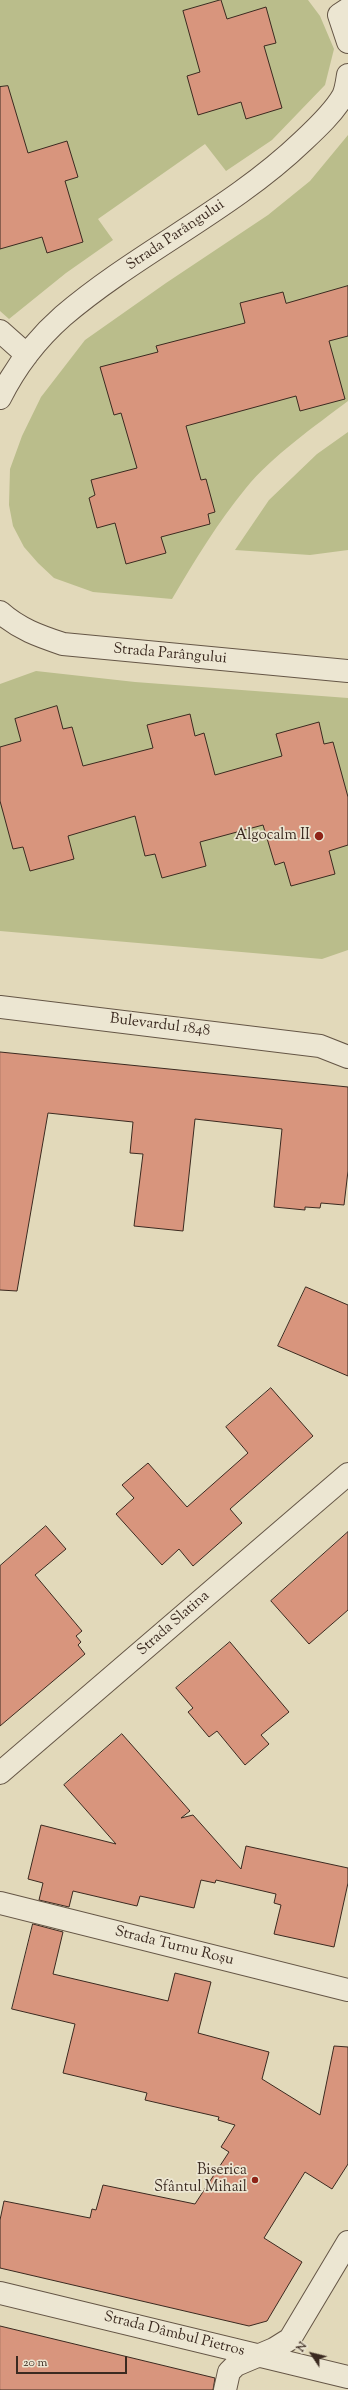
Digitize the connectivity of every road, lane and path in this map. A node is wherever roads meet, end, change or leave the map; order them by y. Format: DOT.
graph roads {
  1 [pos="348,9"];
  2 [pos="348,42"];
  3 [pos="348,75"];
  4 [pos="0,332"];
  5 [pos="27,355"];
  6 [pos="0,398"];
  7 [pos="0,612"];
  8 [pos="348,671"];
  9 [pos="0,1007"];
  10 [pos="348,1040"];
  11 [pos="320,1046"];
  12 [pos="348,1057"];
  13 [pos="348,1474"];
  14 [pos="0,1773"];
  15 [pos="0,1903"];
  16 [pos="348,1990"];
  17 [pos="348,2242"];
  18 [pos="0,2293"];
  19 [pos="259,2356"];
  20 [pos="348,2377"];
  21 [pos="225,2390"];
  1 -- 2 [label="street"];
  3 -- 5 [label="street, Strada Parângului"];
  4 -- 5 [label="street"];
  5 -- 6 [label="street, Strada Parângului"];
  7 -- 8 [label="street, Strada Parângului"];
  9 -- 11 [label="street, Bulevardul 1848"];
  10 -- 11 [label="street, Bulevardul 1848"];
  11 -- 12 [label="street, Bulevardul 1848"];
  13 -- 14 [label="street, Strada Slatina"];
  15 -- 16 [label="street, Strada Turnu Roșu"];
  17 -- 19 [label="street"];
  18 -- 19 [label="street, Strada Dâmbul Pietros"];
  19 -- 20 [label="street, Strada Dâmbul Pietros"];
  19 -- 21 [label="street"];
}
